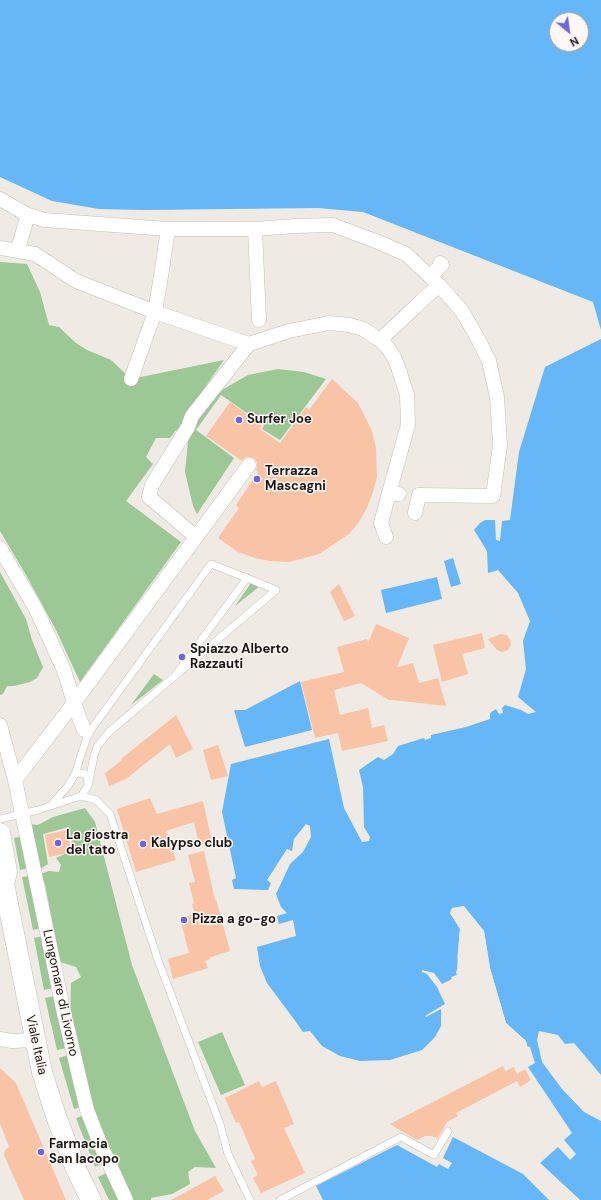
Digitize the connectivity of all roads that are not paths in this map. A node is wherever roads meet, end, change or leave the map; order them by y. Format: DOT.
graph roads {
  1 [pos="0,199"];
  2 [pos="28,215"];
  3 [pos="168,229"];
  4 [pos="255,229"];
  5 [pos="18,247"];
  6 [pos="0,248"];
  7 [pos="440,263"];
  8 [pos="434,281"];
  9 [pos="155,312"];
  10 [pos="380,340"];
  11 [pos="254,342"];
  12 [pos="131,379"];
  13 [pos="248,465"];
  14 [pos="396,494"];
  15 [pos="419,495"];
  16 [pos="415,514"];
  17 [pos="196,537"];
  18 [pos="386,537"];
  19 [pos="0,548"];
  20 [pos="247,578"];
  21 [pos="174,677"];
  22 [pos="74,703"];
  23 [pos="0,725"];
  24 [pos="88,728"];
  25 [pos="75,774"];
  26 [pos="15,780"];
  27 [pos="88,786"];
  28 [pos="81,796"];
  29 [pos="51,805"];
  30 [pos="23,814"];
  31 [pos="0,819"];
  32 [pos="0,833"];
  33 [pos="2,881"];
  34 [pos="0,1039"];
  35 [pos="35,1040"];
  36 [pos="448,1131"];
  37 [pos="91,1200"];
  38 [pos="126,1200"];
  39 [pos="250,1200"];
  40 [pos="280,1200"];
  1 -- 2 [label="street"];
  2 -- 3 [label="street"];
  2 -- 5 [label="street"];
  3 -- 4 [label="street"];
  3 -- 9 [label="street"];
  4 -- 8 [label="street"];
  4 -- 11 [label="street"];
  5 -- 6 [label="street"];
  5 -- 9 [label="street"];
  7 -- 8 [label="street"];
  8 -- 10 [label="street"];
  8 -- 15 [label="street"];
  9 -- 11 [label="street"];
  9 -- 12 [label="street"];
  10 -- 11 [label="street"];
  10 -- 14 [label="street"];
  11 -- 17 [label="street"];
  13 -- 17 [label="street"];
  14 -- 15 [label="street"];
  14 -- 18 [label="street"];
  15 -- 16 [label="street"];
  17 -- 22 [label="street"];
  19 -- 22 [label="street"];
  20 -- 21 [label="lane"];
  20 -- 21 [label="lane"];
  20 -- 24 [label="lane"];
  21 -- 27 [label="lane"];
  22 -- 24 [label="street"];
  22 -- 26 [label="street"];
  23 -- 26 [label="street, Lungomare di Livorno"];
  24 -- 25 [label="lane"];
  25 -- 27 [label="lane"];
  25 -- 29 [label="lane"];
  26 -- 30 [label="street, Lungomare di Livorno"];
  27 -- 28 [label="lane"];
  28 -- 29 [label="lane"];
  28 -- 39 [label="lane"];
  29 -- 30 [label="lane"];
  30 -- 31 [label="lane"];
  30 -- 38 [label="street, Lungomare di Livorno"];
  32 -- 33 [label="main road, Viale Italia"];
  33 -- 35 [label="main road, Viale Italia"];
  34 -- 35 [label="street"];
  35 -- 37 [label="main road, Viale Italia"];
  36 -- 40 [label="lane"];
}
